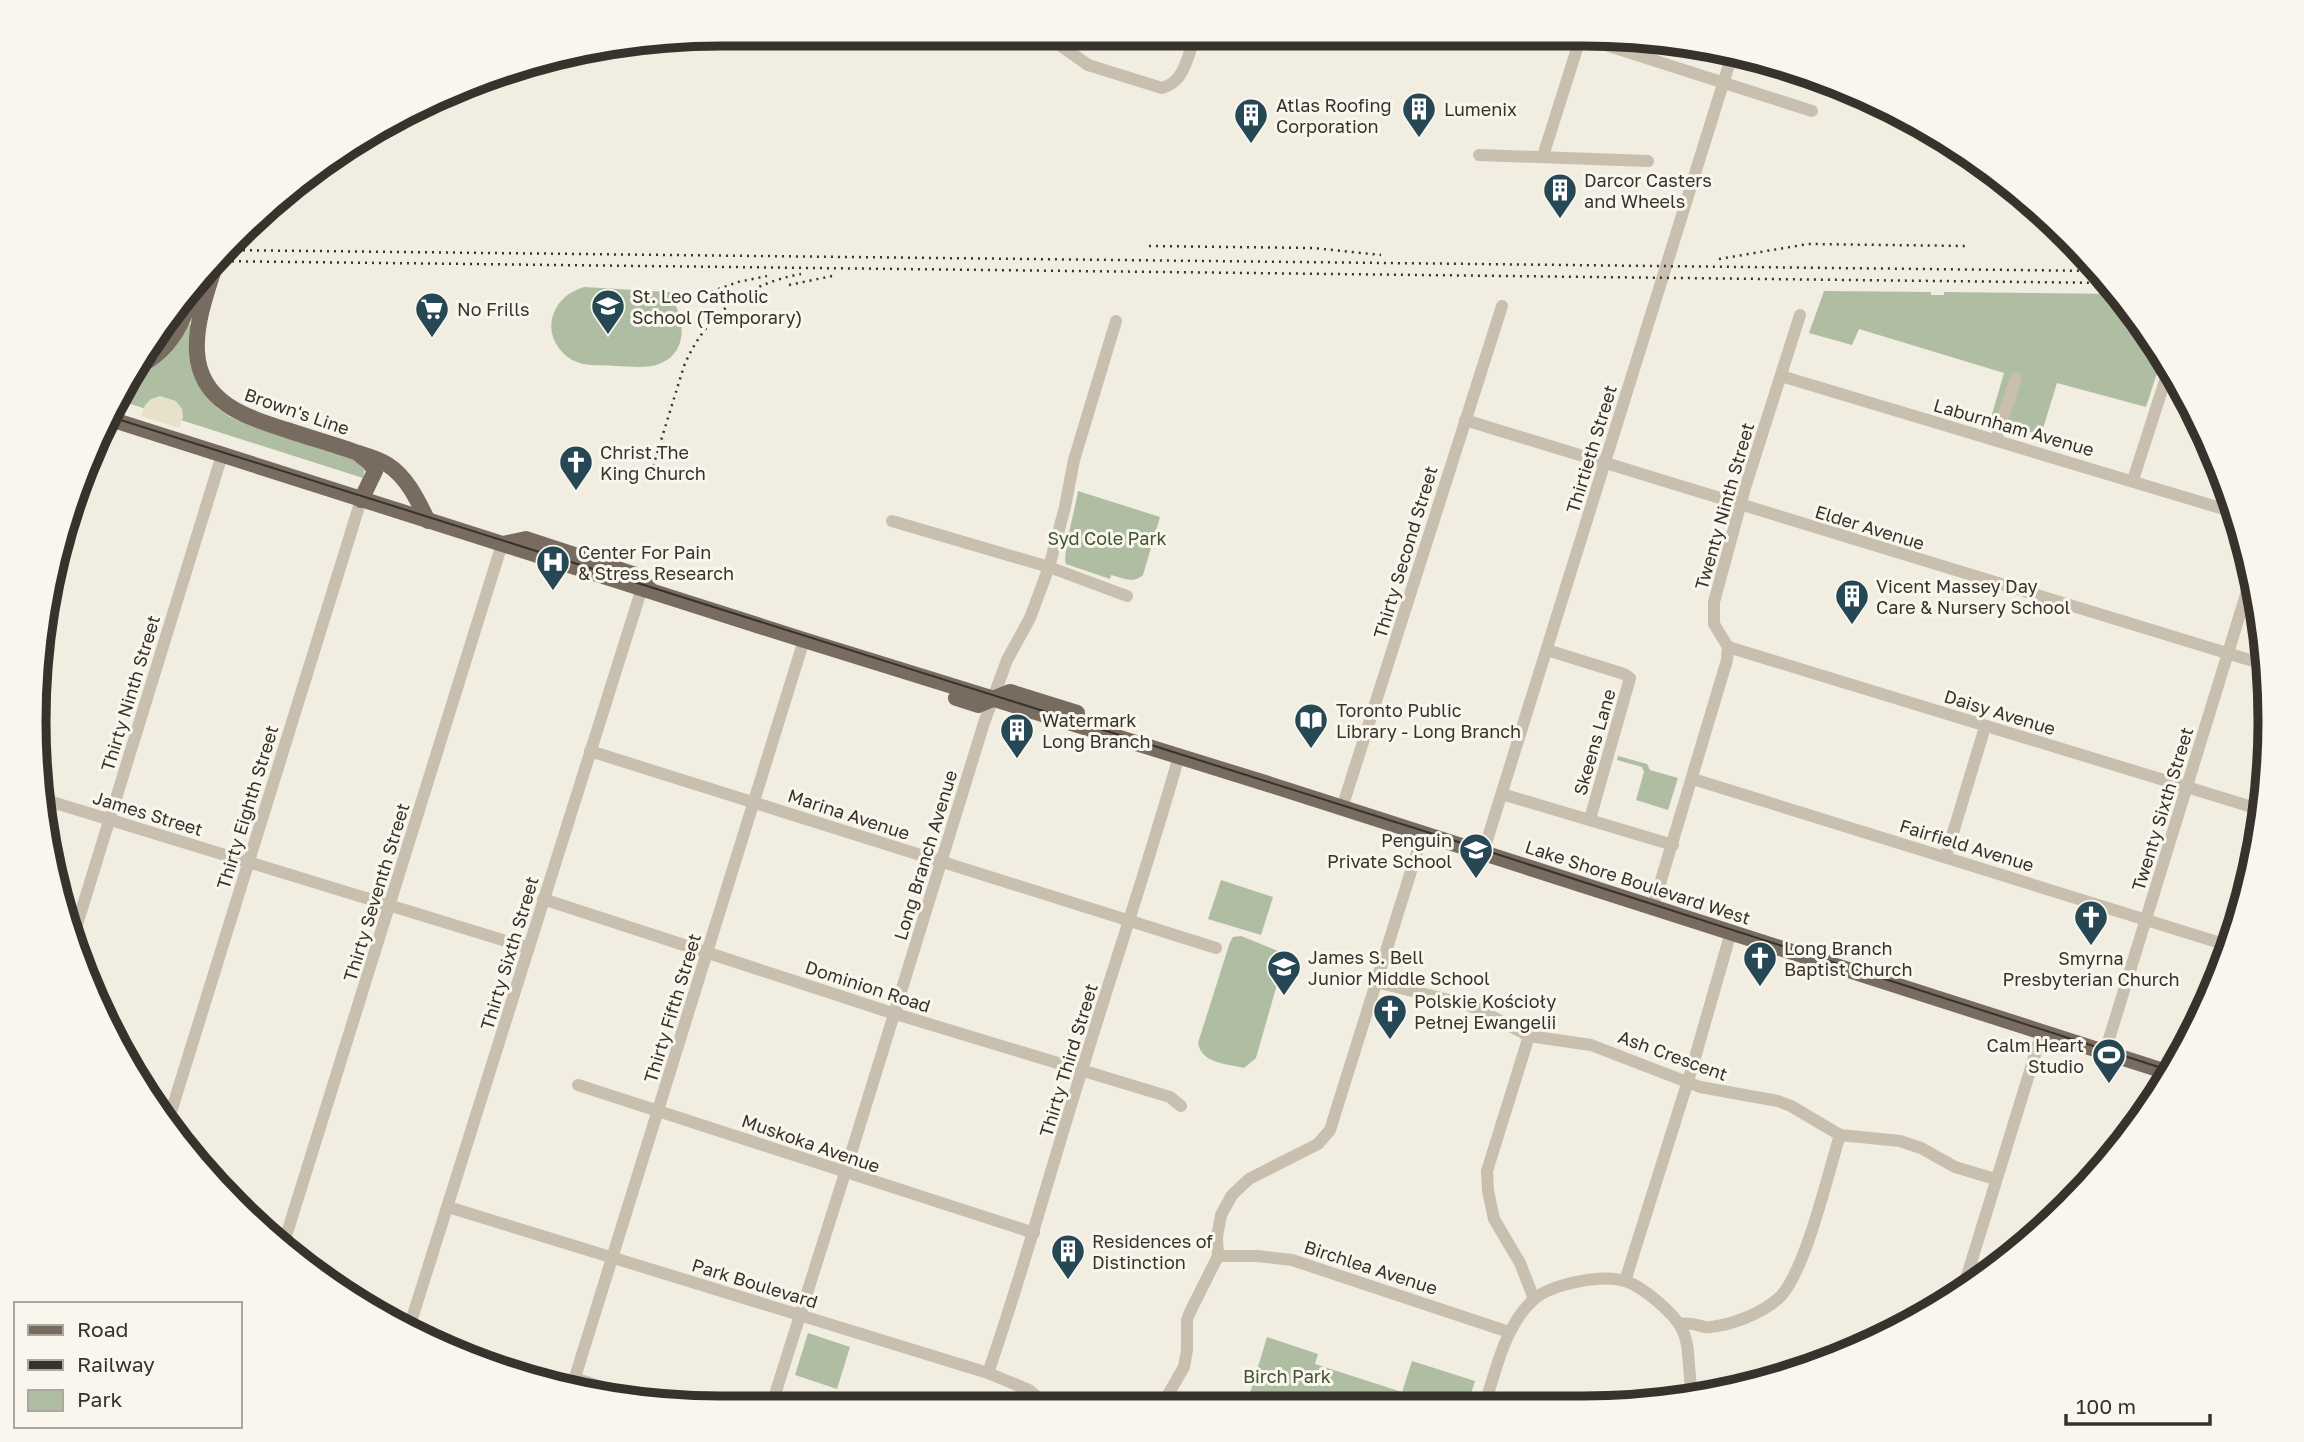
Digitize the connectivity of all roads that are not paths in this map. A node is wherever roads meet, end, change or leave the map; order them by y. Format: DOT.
graph roads {
  1 [pos="1061,46"];
  2 [pos="1191,46"];
  3 [pos="1578,46"];
  4 [pos="1611,47"];
  5 [pos="1730,62"];
  6 [pos="1724,83"];
  7 [pos="1812,111"];
  8 [pos="1479,155"];
  9 [pos="1543,156"];
  10 [pos="1648,161"];
  11 [pos="201,290"];
  12 [pos="190,304"];
  13 [pos="1502,306"];
  14 [pos="1800,315"];
  15 [pos="1116,320"];
  16 [pos="151,359"];
  17 [pos="1782,376"];
  18 [pos="2016,378"];
  19 [pos="2166,379"];
  20 [pos="1465,420"];
  21 [pos="116,421"];
  22 [pos="1997,441"];
  23 [pos="353,451"];
  24 [pos="222,455"];
  25 [pos="1604,464"];
  26 [pos="2133,480"];
  27 [pos="362,500"];
  28 [pos="1740,504"];
  29 [pos="383,506"];
  30 [pos="2224,509"];
  31 [pos="428,521"];
  32 [pos="892,521"];
  33 [pos="502,544"];
  34 [pos="1049,567"];
  35 [pos="649,591"];
  36 [pos="2246,592"];
  37 [pos="1127,596"];
  38 [pos="804,640"];
  39 [pos="1728,647"];
  40 [pos="1547,650"];
  41 [pos="2227,652"];
  42 [pos="2256,662"];
  43 [pos="992,698"];
  44 [pos="1986,727"];
  45 [pos="590,751"];
  46 [pos="1179,756"];
  47 [pos="1693,779"];
  48 [pos="2187,787"];
  49 [pos="1502,793"];
  50 [pos="50,800"];
  51 [pos="755,802"];
  52 [pos="1342,807"];
  53 [pos="2253,807"];
  54 [pos="110,819"];
  55 [pos="1590,819"];
  56 [pos="1423,833"];
  57 [pos="1673,845"];
  58 [pos="1483,853"];
  59 [pos="1946,856"];
  60 [pos="248,862"];
  61 [pos="942,863"];
  62 [pos="544,899"];
  63 [pos="390,906"];
  64 [pos="1653,907"];
  65 [pos="2147,919"];
  66 [pos="1130,921"];
  67 [pos="77,924"];
  68 [pos="1731,932"];
  69 [pos="2221,943"];
  70 [pos="529,948"];
  71 [pos="1216,948"];
  72 [pos="708,953"];
  73 [pos="1376,982"];
  74 [pos="894,1013"];
  75 [pos="2042,1032"];
  76 [pos="1528,1035"];
  77 [pos="2105,1052"];
  78 [pos="1082,1070"];
  79 [pos="2161,1070"];
  80 [pos="1687,1082"];
  81 [pos="578,1085"];
  82 [pos="1181,1106"];
  83 [pos="659,1110"];
  84 [pos="171,1112"];
  85 [pos="1840,1135"];
  86 [pos="845,1174"];
  87 [pos="1995,1179"];
  88 [pos="448,1207"];
  89 [pos="1034,1233"];
  90 [pos="286,1237"];
  91 [pos="1218,1256"];
  92 [pos="613,1259"];
  93 [pos="1966,1277"];
  94 [pos="1625,1281"];
  95 [pos="1534,1299"];
  96 [pos="800,1314"];
  97 [pos="411,1321"];
  98 [pos="1679,1324"];
  99 [pos="1707,1328"];
  100 [pos="1509,1332"];
  101 [pos="1687,1344"];
  102 [pos="988,1373"];
  103 [pos="574,1380"];
  104 [pos="1690,1388"];
  105 [pos="774,1396"];
  106 [pos="1036,1396"];
  107 [pos="1167,1396"];
  108 [pos="1488,1396"];
  1 -- 2 [label="street"];
  3 -- 9 [label="street"];
  4 -- 6 [label="street"];
  5 -- 6 [label="street, Thirtieth Street"];
  6 -- 7 [label="street"];
  6 -- 25 [label="street, Thirtieth Street"];
  8 -- 9 [label="street"];
  9 -- 10 [label="street"];
  11 -- 23 [label="main road, Brown's Line"];
  12 -- 16 [label="main road, Brown's Line"];
  13 -- 20 [label="street, Thirty Second Street"];
  14 -- 17 [label="street, Twenty Ninth Street"];
  15 -- 34 [label="street, Long Branch Avenue"];
  17 -- 22 [label="street, Laburnham Avenue"];
  17 -- 28 [label="street, Twenty Ninth Street"];
  18 -- 22 [label="street"];
  19 -- 26 [label="street"];
  20 -- 25 [label="street, Elder Avenue"];
  20 -- 52 [label="street, Thirty Second Street"];
  21 -- 24 [label="main road, Lake Shore Boulevard West"];
  22 -- 26 [label="street, Laburnham Avenue"];
  23 -- 27 [label="main road, Brown's Line"];
  23 -- 31 [label="main road, Brown's Line"];
  24 -- 27 [label="main road, Lake Shore Boulevard West"];
  24 -- 54 [label="street, Thirty Ninth Street"];
  25 -- 28 [label="street, Elder Avenue"];
  25 -- 40 [label="street, Thirtieth Street"];
  26 -- 30 [label="street, Laburnham Avenue"];
  27 -- 29 [label="main road, Lake Shore Boulevard West"];
  27 -- 60 [label="street, Thirty Eighth Street"];
  28 -- 39 [label="street, Twenty Ninth Street"];
  28 -- 41 [label="street, Elder Avenue"];
  29 -- 31 [label="main road, Lake Shore Boulevard West"];
  29 -- 33 [label="main road, Lake Shore Boulevard West"];
  31 -- 33 [label="main road, Lake Shore Boulevard West"];
  32 -- 34 [label="street"];
  33 -- 35 [label="main road, Lake Shore Boulevard West"];
  33 -- 63 [label="street, Thirty Seventh Street"];
  34 -- 37 [label="street"];
  34 -- 43 [label="street, Long Branch Avenue"];
  35 -- 38 [label="main road, Lake Shore Boulevard West"];
  35 -- 45 [label="street, Thirty Sixth Street"];
  36 -- 41 [label="street, Twenty Sixth Street"];
  38 -- 43 [label="main road, Lake Shore Boulevard West"];
  38 -- 51 [label="street, Thirty Fifth Street"];
  39 -- 44 [label="street, Daisy Avenue"];
  39 -- 47 [label="street"];
  40 -- 49 [label="street, Thirtieth Street"];
  40 -- 55 [label="street, Skeens Lane"];
  41 -- 42 [label="street, Elder Avenue"];
  41 -- 48 [label="street, Twenty Sixth Street"];
  43 -- 46 [label="main road, Lake Shore Boulevard West"];
  43 -- 61 [label="street, Long Branch Avenue"];
  44 -- 48 [label="street, Daisy Avenue"];
  44 -- 59 [label="street"];
  45 -- 51 [label="street, Marina Avenue"];
  45 -- 62 [label="street, Thirty Sixth Street"];
  46 -- 52 [label="main road, Lake Shore Boulevard West"];
  46 -- 66 [label="street, Thirty Third Street"];
  47 -- 57 [label="street"];
  47 -- 59 [label="street, Fairfield Avenue"];
  48 -- 53 [label="street, Daisy Avenue"];
  48 -- 65 [label="street, Twenty Sixth Street"];
  49 -- 55 [label="street, Skeens Lane"];
  49 -- 58 [label="street, Thirtieth Street"];
  50 -- 54 [label="street, James Street"];
  51 -- 61 [label="street, Marina Avenue"];
  51 -- 72 [label="street, Thirty Fifth Street"];
  52 -- 56 [label="main road, Lake Shore Boulevard West"];
  54 -- 60 [label="street, James Street"];
  54 -- 67 [label="street, Thirty Ninth Street"];
  55 -- 57 [label="street, Skeens Lane"];
  56 -- 58 [label="main road, Lake Shore Boulevard West"];
  56 -- 73 [label="street"];
  57 -- 64 [label="street"];
  58 -- 64 [label="main road, Lake Shore Boulevard West"];
  59 -- 65 [label="street, Fairfield Avenue"];
  60 -- 63 [label="street, James Street"];
  60 -- 84 [label="street, Thirty Eighth Street"];
  61 -- 66 [label="street, Marina Avenue"];
  61 -- 74 [label="street, Long Branch Avenue"];
  62 -- 70 [label="street, Thirty Sixth Street"];
  62 -- 72 [label="street, Dominion Road"];
  63 -- 70 [label="street, James Street"];
  63 -- 90 [label="street, Thirty Seventh Street"];
  64 -- 68 [label="main road, Lake Shore Boulevard West"];
  65 -- 69 [label="street, Fairfield Avenue"];
  65 -- 77 [label="street, Twenty Sixth Street"];
  66 -- 71 [label="street, Marina Avenue"];
  66 -- 78 [label="street, Thirty Third Street"];
  68 -- 75 [label="main road, Lake Shore Boulevard West"];
  68 -- 80 [label="street"];
  70 -- 88 [label="street, Thirty Sixth Street"];
  72 -- 74 [label="street, Dominion Road"];
  72 -- 83 [label="street, Thirty Fifth Street"];
  73 -- 76 [label="street, Ash Crescent"];
  73 -- 91 [label="street"];
  74 -- 78 [label="street, Dominion Road"];
  74 -- 86 [label="street, Long Branch Avenue"];
  75 -- 77 [label="main road, Lake Shore Boulevard West"];
  75 -- 87 [label="street"];
  76 -- 80 [label="street, Ash Crescent"];
  76 -- 95 [label="street"];
  77 -- 79 [label="main road, Lake Shore Boulevard West"];
  78 -- 82 [label="street, Dominion Road"];
  78 -- 89 [label="street, Thirty Third Street"];
  80 -- 85 [label="street, Ash Crescent"];
  80 -- 94 [label="street"];
  81 -- 83 [label="street, Muskoka Avenue"];
  83 -- 86 [label="street, Muskoka Avenue"];
  83 -- 92 [label="street, Thirty Fifth Street"];
  85 -- 87 [label="street, Ash Crescent"];
  85 -- 99 [label="street"];
  86 -- 89 [label="street, Muskoka Avenue"];
  86 -- 96 [label="street, Long Branch Avenue"];
  87 -- 93 [label="street"];
  88 -- 92 [label="street, Park Boulevard"];
  88 -- 97 [label="street, Thirty Sixth Street"];
  89 -- 102 [label="street, Thirty Third Street"];
  91 -- 100 [label="street, Birchlea Avenue"];
  91 -- 107 [label="street"];
  92 -- 96 [label="street, Park Boulevard"];
  92 -- 103 [label="street, Thirty Fifth Street"];
  94 -- 95 [label="street"];
  94 -- 98 [label="street"];
  95 -- 100 [label="street"];
  96 -- 102 [label="street, Park Boulevard"];
  96 -- 105 [label="street, Long Branch Avenue"];
  98 -- 99 [label="street"];
  98 -- 101 [label="street"];
  99 -- 101 [label="street"];
  100 -- 108 [label="street"];
  101 -- 104 [label="street"];
  102 -- 106 [label="street, Park Boulevard"];
}
